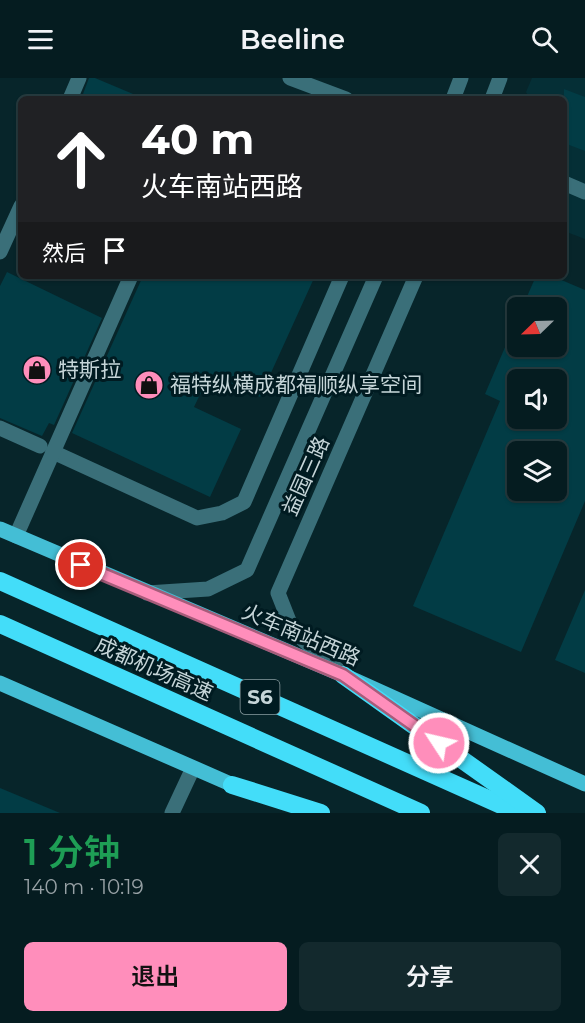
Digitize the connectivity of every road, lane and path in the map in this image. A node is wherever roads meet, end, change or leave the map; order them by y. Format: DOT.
graph roads {
  1 [pos="79,78"];
  2 [pos="290,78"];
  3 [pos="461,78"];
  4 [pos="500,78"];
  5 [pos="71,96"];
  6 [pos="338,96"];
  7 [pos="454,96"];
  8 [pos="493,96"];
  9 [pos="567,184"];
  10 [pos="585,192"];
  11 [pos="18,213"];
  12 [pos="0,252"];
  13 [pos="129,279"];
  14 [pos="341,279"];
  15 [pos="375,279"];
  16 [pos="415,279"];
  17 [pos="0,428"];
  18 [pos="47,449"];
  19 [pos="0,529"];
  20 [pos="16,536"];
  21 [pos="0,581"];
  22 [pos="147,594"];
  23 [pos="0,624"];
  24 [pos="343,675"];
  25 [pos="0,684"];
  26 [pos="193,768"];
  27 [pos="232,784"];
  28 [pos="585,784"];
  29 [pos="172,813"];
  30 [pos="295,813"];
  31 [pos="321,813"];
  32 [pos="420,813"];
  33 [pos="519,813"];
  34 [pos="537,813"];
  1 -- 5 [label="street"];
  2 -- 6 [label="street"];
  3 -- 7 [label="street"];
  4 -- 8 [label="street"];
  9 -- 10 [label="street"];
  11 -- 12 [label="street"];
  13 -- 18 [label="street"];
  14 -- 18 [label="street"];
  15 -- 22 [label="street, 益园三路"];
  16 -- 24 [label="street, 益园三路"];
  17 -- 18 [label="street"];
  18 -- 20 [label="street"];
  19 -- 20 [label="main road, 火车南站西路 / S6"];
  20 -- 22 [label="main road, 火车南站西路 / S6"];
  21 -- 33 [label="highway, 成都机场高速 / S6"];
  22 -- 24 [label="main road, 火车南站西路 / S6"];
  23 -- 32 [label="highway, 成都机场高速 / S6"];
  24 -- 28 [label="main road, 火车南站西路 / S6"];
  24 -- 34 [label="highway"];
  25 -- 26 [label="main road"];
  26 -- 27 [label="main road"];
  26 -- 29 [label="street"];
  27 -- 30 [label="main road"];
  27 -- 31 [label="highway"];
}
